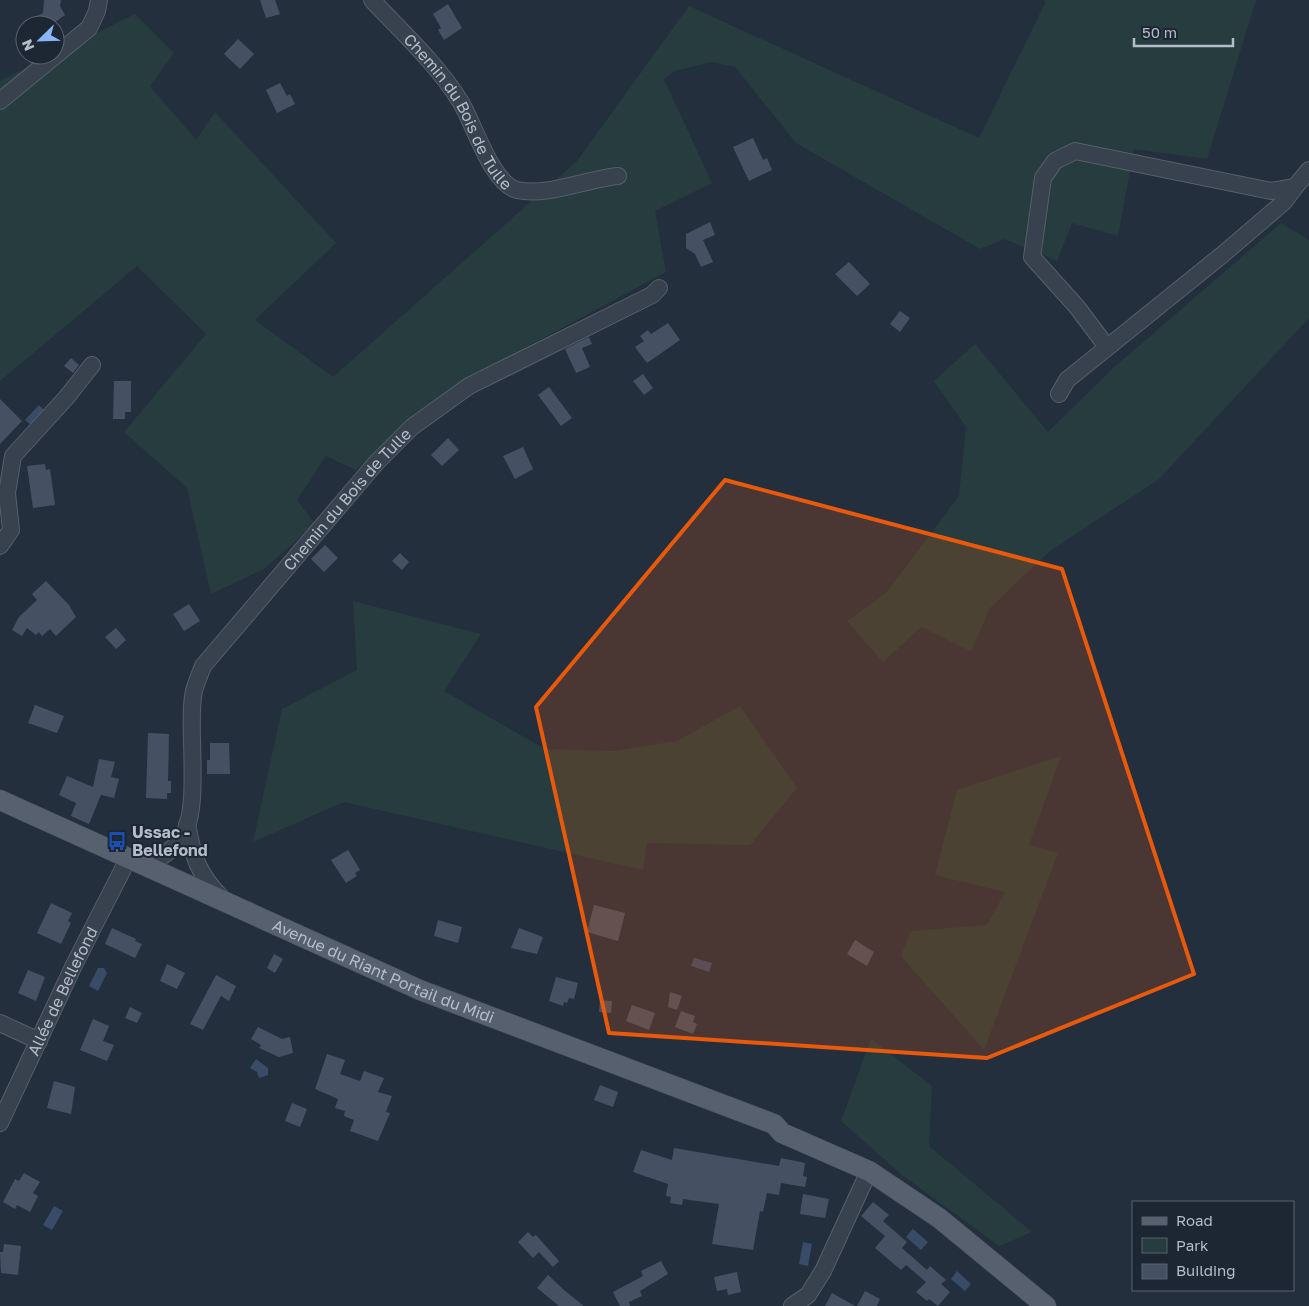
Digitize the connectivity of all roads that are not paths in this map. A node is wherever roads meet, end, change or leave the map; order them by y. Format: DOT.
graph roads {
  1 [pos="98,0"];
  2 [pos="372,0"];
  3 [pos="0,101"];
  4 [pos="1309,170"];
  5 [pos="618,176"];
  6 [pos="1295,187"];
  7 [pos="659,288"];
  8 [pos="1107,347"];
  9 [pos="92,365"];
  10 [pos="1059,394"];
  11 [pos="0,546"];
  12 [pos="0,800"];
  13 [pos="187,824"];
  14 [pos="128,859"];
  15 [pos="149,869"];
  16 [pos="227,904"];
  17 [pos="0,1023"];
  18 [pos="39,1041"];
  19 [pos="0,1123"];
  20 [pos="869,1171"];
  21 [pos="796,1305"];
  22 [pos="1046,1306"];
  1 -- 3 [label="street"];
  2 -- 5 [label="street, Chemin du Bois de Tulle"];
  4 -- 6 [label="street"];
  6 -- 8 [label="street"];
  6 -- 8 [label="street"];
  7 -- 13 [label="street, Chemin du Bois de Tulle"];
  8 -- 10 [label="street"];
  9 -- 11 [label="street"];
  12 -- 14 [label="main road, Avenue du Riant Portail du Midi"];
  13 -- 15 [label="street, Chemin du Bois de Tulle"];
  13 -- 16 [label="street, Chemin du Bois de Tulle"];
  14 -- 15 [label="main road, Avenue du Riant Portail du Midi"];
  14 -- 18 [label="street, Allée de Bellefond"];
  15 -- 16 [label="main road, Avenue du Riant Portail du Midi"];
  16 -- 20 [label="main road, Avenue du Riant Portail du Midi"];
  17 -- 18 [label="street"];
  18 -- 19 [label="street, Allée de Bellefond"];
  20 -- 21 [label="street"];
  20 -- 22 [label="main road, Avenue du Riant Portail du Midi"];
}
